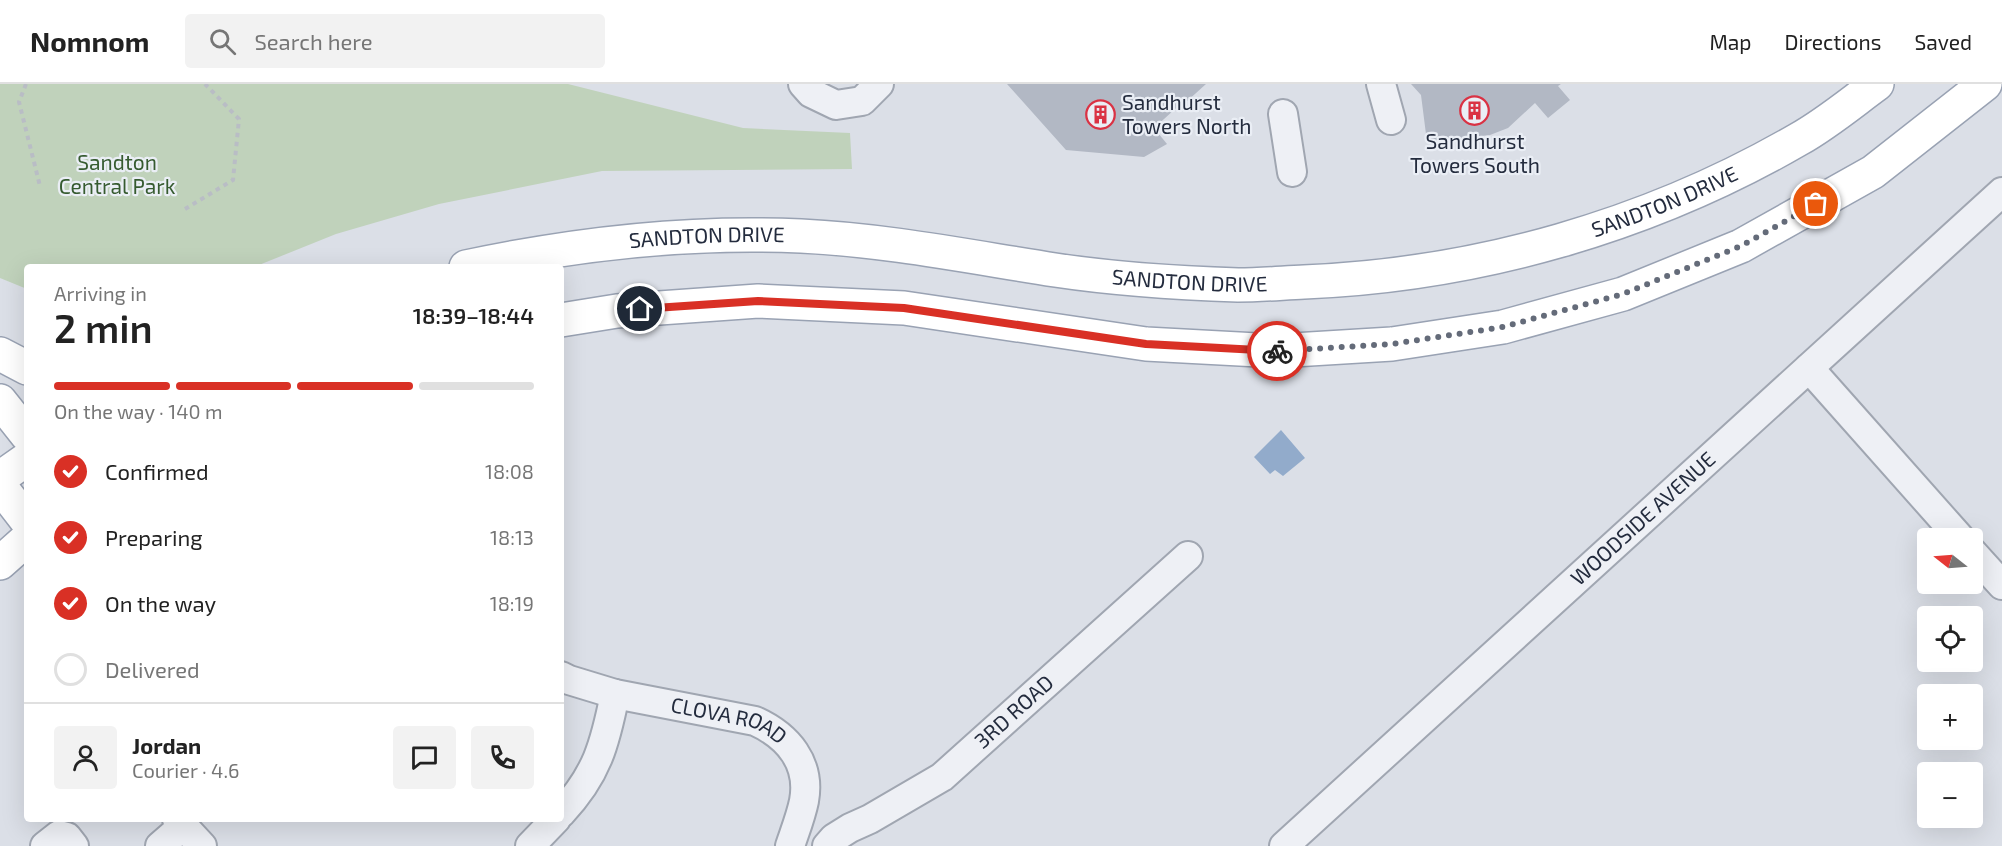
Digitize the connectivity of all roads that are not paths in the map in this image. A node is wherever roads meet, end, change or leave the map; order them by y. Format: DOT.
graph roads {
  1 [pos="803,84"];
  2 [pos="879,84"];
  3 [pos="1381,84"];
  4 [pos="1876,84"];
  5 [pos="1985,84"];
  6 [pos="1283,114"];
  7 [pos="1391,120"];
  8 [pos="1292,172"];
  9 [pos="2002,192"];
  10 [pos="482,264"];
  11 [pos="564,320"];
  12 [pos="0,354"];
  13 [pos="24,366"];
  14 [pos="1809,368"];
  15 [pos="0,401"];
  16 [pos="24,431"];
  17 [pos="24,461"];
  18 [pos="0,478"];
  19 [pos="0,486"];
  20 [pos="24,517"];
  21 [pos="1951,528"];
  22 [pos="24,542"];
  23 [pos="1188,556"];
  24 [pos="0,563"];
  25 [pos="1983,564"];
  26 [pos="2002,585"];
  27 [pos="564,678"];
  28 [pos="615,694"];
  29 [pos="564,809"];
  30 [pos="553,822"];
  31 [pos="187,830"];
  32 [pos="45,846"];
  33 [pos="74,846"];
  34 [pos="160,846"];
  35 [pos="530,846"];
  36 [pos="790,846"];
  37 [pos="827,846"];
  38 [pos="1284,846"];
  1 -- 2 [label="street"];
  3 -- 7 [label="street"];
  4 -- 10 [label="main road, SANDTON DRIVE"];
  5 -- 11 [label="main road"];
  6 -- 8 [label="street"];
  9 -- 14 [label="street, WOODSIDE AVENUE"];
  12 -- 13 [label="main road"];
  14 -- 21 [label="street"];
  14 -- 38 [label="street, WOODSIDE AVENUE"];
  15 -- 16 [label="main road"];
  17 -- 18 [label="main road"];
  19 -- 20 [label="main road"];
  22 -- 24 [label="main road"];
  23 -- 37 [label="street, 3RD ROAD"];
  25 -- 26 [label="street"];
  27 -- 28 [label="street, CLOVA ROAD"];
  28 -- 29 [label="street"];
  28 -- 36 [label="street, CLOVA ROAD"];
  30 -- 35 [label="street"];
  31 -- 34 [label="street"];
  32 -- 33 [label="street"];
}
